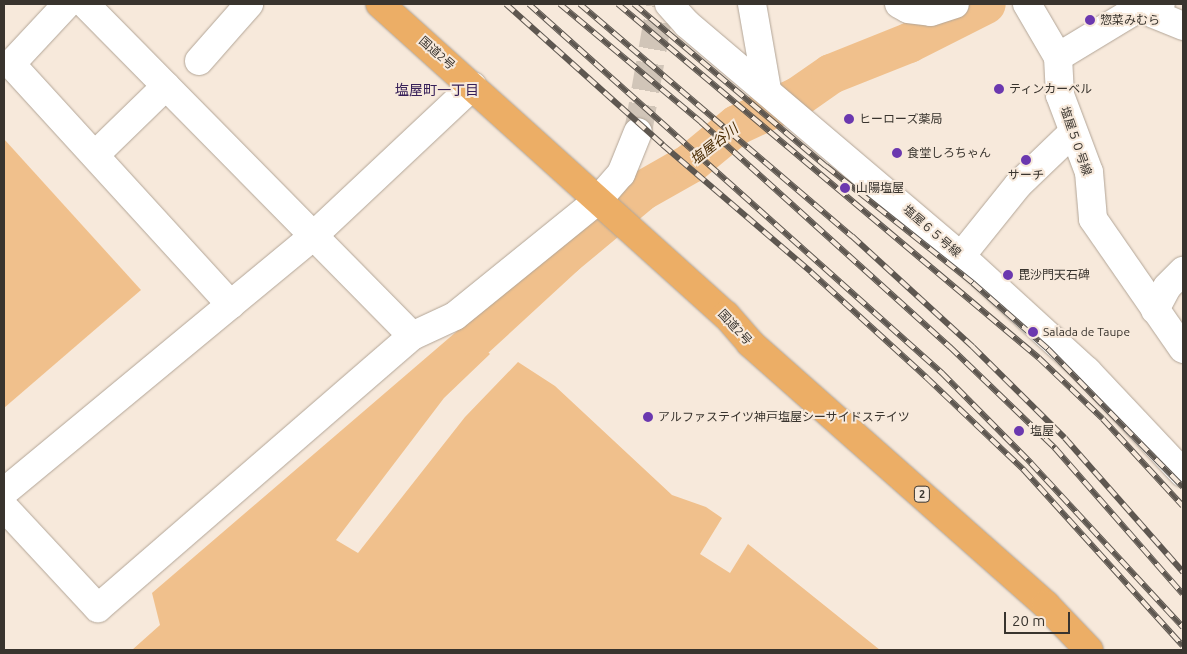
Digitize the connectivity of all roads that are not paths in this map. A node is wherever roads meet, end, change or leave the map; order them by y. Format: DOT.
graph roads {
  1 [pos="67,4"];
  2 [pos="85,4"];
  3 [pos="249,4"];
  4 [pos="380,4"];
  5 [pos="752,4"];
  6 [pos="898,4"];
  7 [pos="955,4"];
  8 [pos="1027,4"];
  9 [pos="663,5"];
  10 [pos="1150,6"];
  11 [pos="1183,26"];
  12 [pos="1058,57"];
  13 [pos="199,61"];
  14 [pos="166,86"];
  15 [pos="473,86"];
  16 [pos="767,90"];
  17 [pos="638,132"];
  18 [pos="1073,132"];
  19 [pos="95,156"];
  20 [pos="601,203"];
  21 [pos="314,236"];
  22 [pos="961,256"];
  23 [pos="1183,271"];
  24 [pos="231,305"];
  25 [pos="1155,310"];
  26 [pos="412,336"];
  27 [pos="1183,349"];
  28 [pos="1183,473"];
  29 [pos="4,492"];
  30 [pos="4,507"];
  31 [pos="1090,650"];
  1 -- 19 [label="street"];
  2 -- 14 [label="street"];
  3 -- 13 [label="street"];
  4 -- 15 [label="highway, 国道2号 / 2"];
  5 -- 16 [label="street"];
  6 -- 7 [label="street"];
  8 -- 12 [label="street, 塩屋５０号線"];
  9 -- 16 [label="street, 塩屋６５号線"];
  10 -- 11 [label="street"];
  10 -- 12 [label="street"];
  12 -- 18 [label="street, 塩屋５０号線"];
  14 -- 19 [label="street"];
  14 -- 21 [label="street"];
  15 -- 20 [label="highway, 国道2号 / 2"];
  15 -- 21 [label="street"];
  16 -- 22 [label="street, 塩屋６５号線"];
  17 -- 20 [label="street"];
  18 -- 22 [label="street"];
  18 -- 25 [label="street, 塩屋５０号線"];
  19 -- 24 [label="street"];
  20 -- 26 [label="street"];
  20 -- 31 [label="highway, 国道2号 / 2"];
  21 -- 24 [label="street"];
  21 -- 26 [label="street"];
  22 -- 28 [label="street, 塩屋６５号線"];
  23 -- 25 [label="street"];
  24 -- 29 [label="street"];
  25 -- 27 [label="street, 塩屋５０号線"];
  26 -- 30 [label="street"];
}
